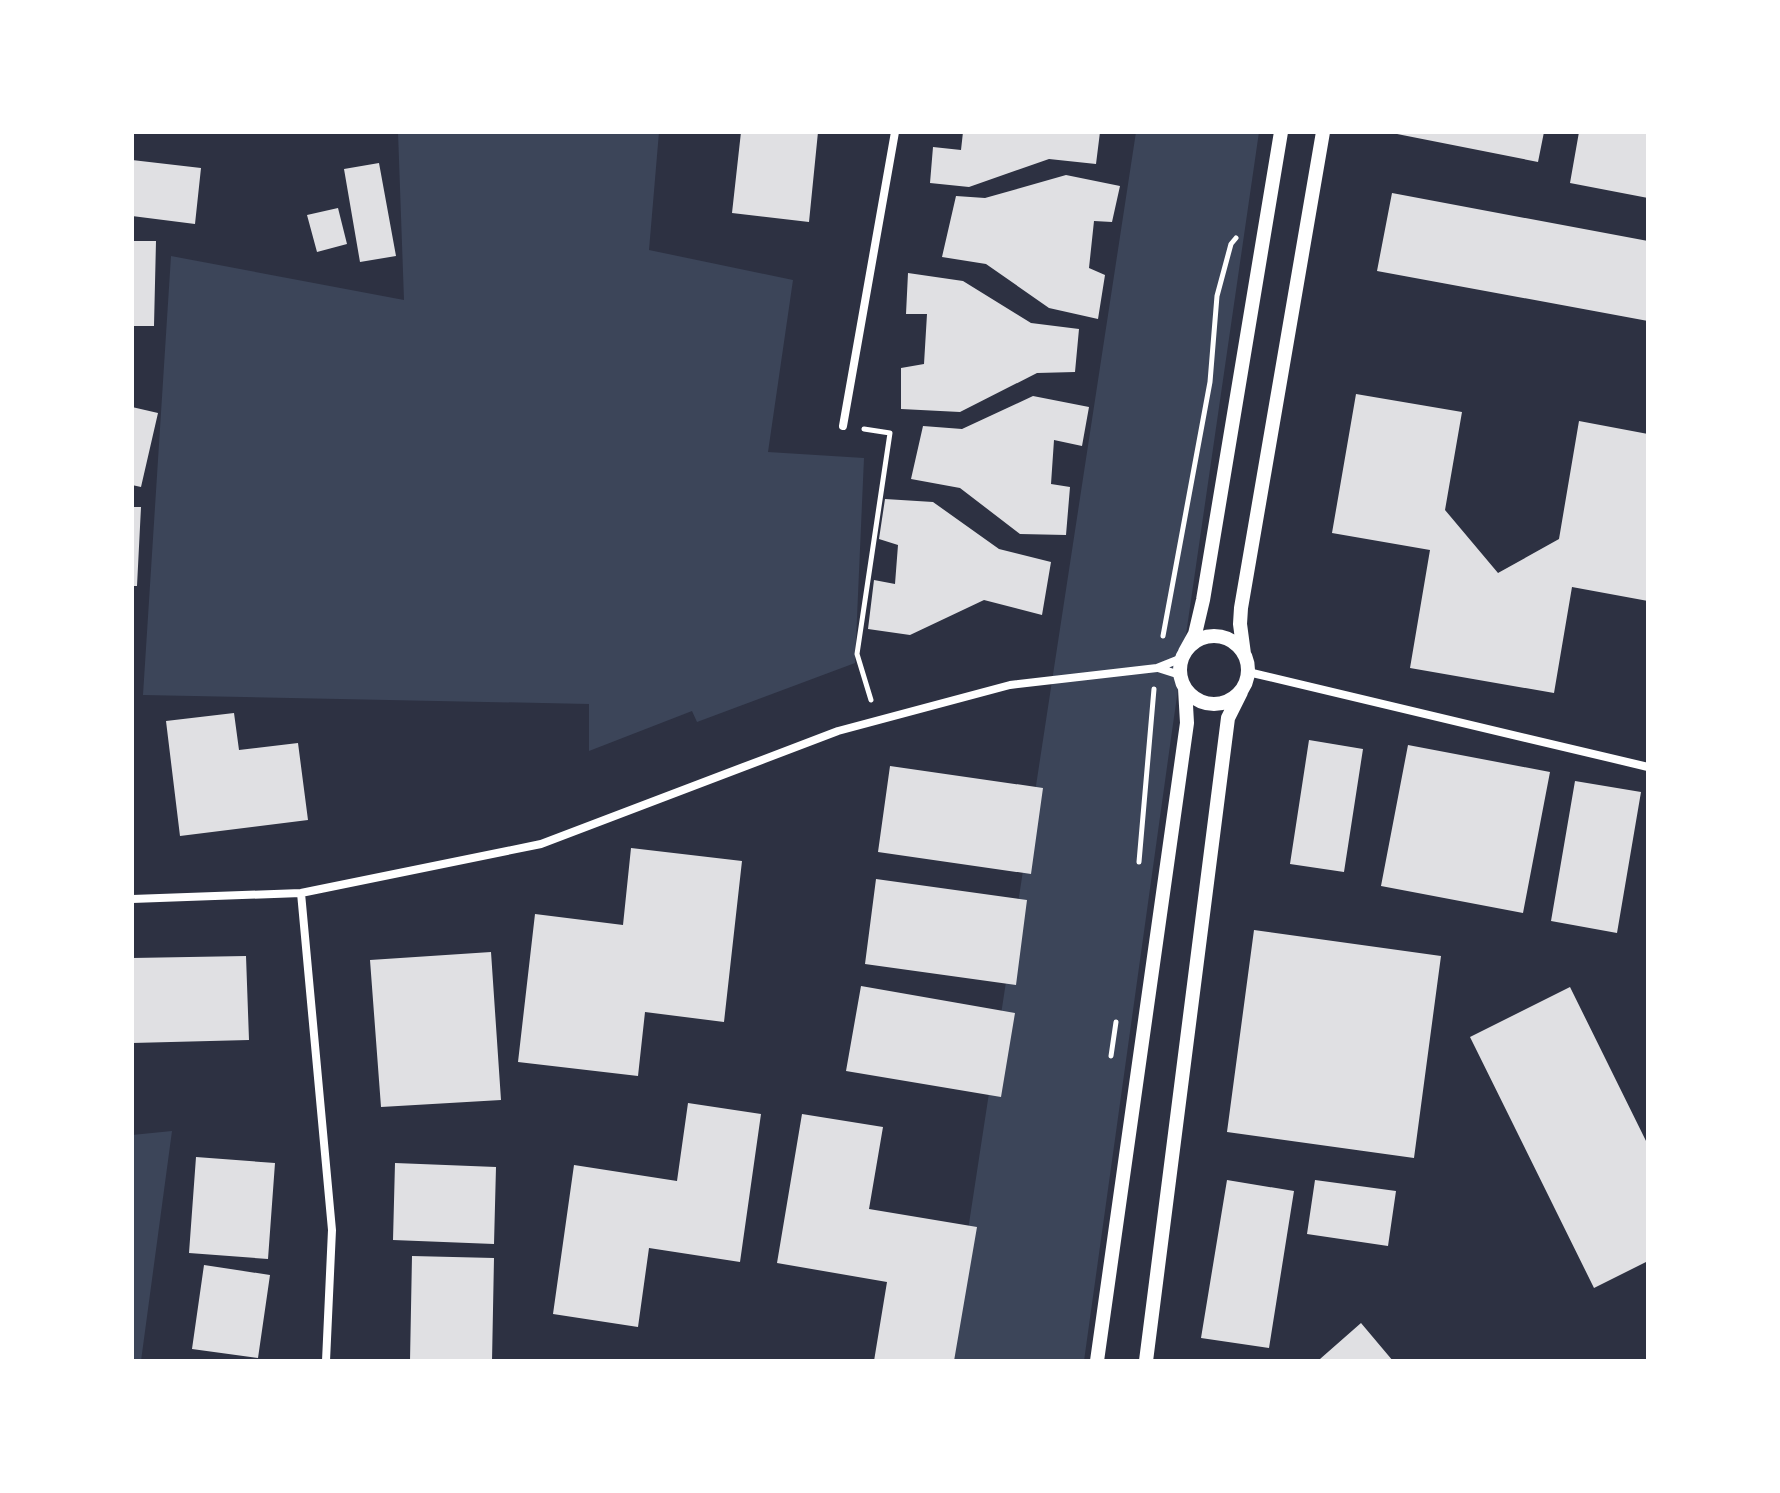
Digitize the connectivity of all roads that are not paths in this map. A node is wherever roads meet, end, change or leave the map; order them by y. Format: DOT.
graph roads {
  1 [pos="895,132"];
  2 [pos="1281,132"];
  3 [pos="1323,132"];
  4 [pos="843,426"];
  5 [pos="1244,654"];
  6 [pos="1183,655"];
  7 [pos="1157,668"];
  8 [pos="1248,672"];
  9 [pos="1183,682"];
  10 [pos="1241,692"];
  11 [pos="1648,767"];
  12 [pos="301,893"];
  13 [pos="132,899"];
  14 [pos="326,1361"];
  15 [pos="1097,1361"];
  16 [pos="1146,1361"];
  1 -- 4 [label="street"];
  2 -- 6 [label="street"];
  3 -- 5 [label="street"];
  5 -- 6 [label="street"];
  5 -- 8 [label="street"];
  6 -- 7 [label="street"];
  6 -- 9 [label="street"];
  7 -- 9 [label="street"];
  7 -- 12 [label="street"];
  8 -- 10 [label="street"];
  8 -- 11 [label="street"];
  9 -- 10 [label="street"];
  9 -- 15 [label="street"];
  10 -- 16 [label="street"];
  12 -- 13 [label="street"];
  12 -- 14 [label="street"];
}
